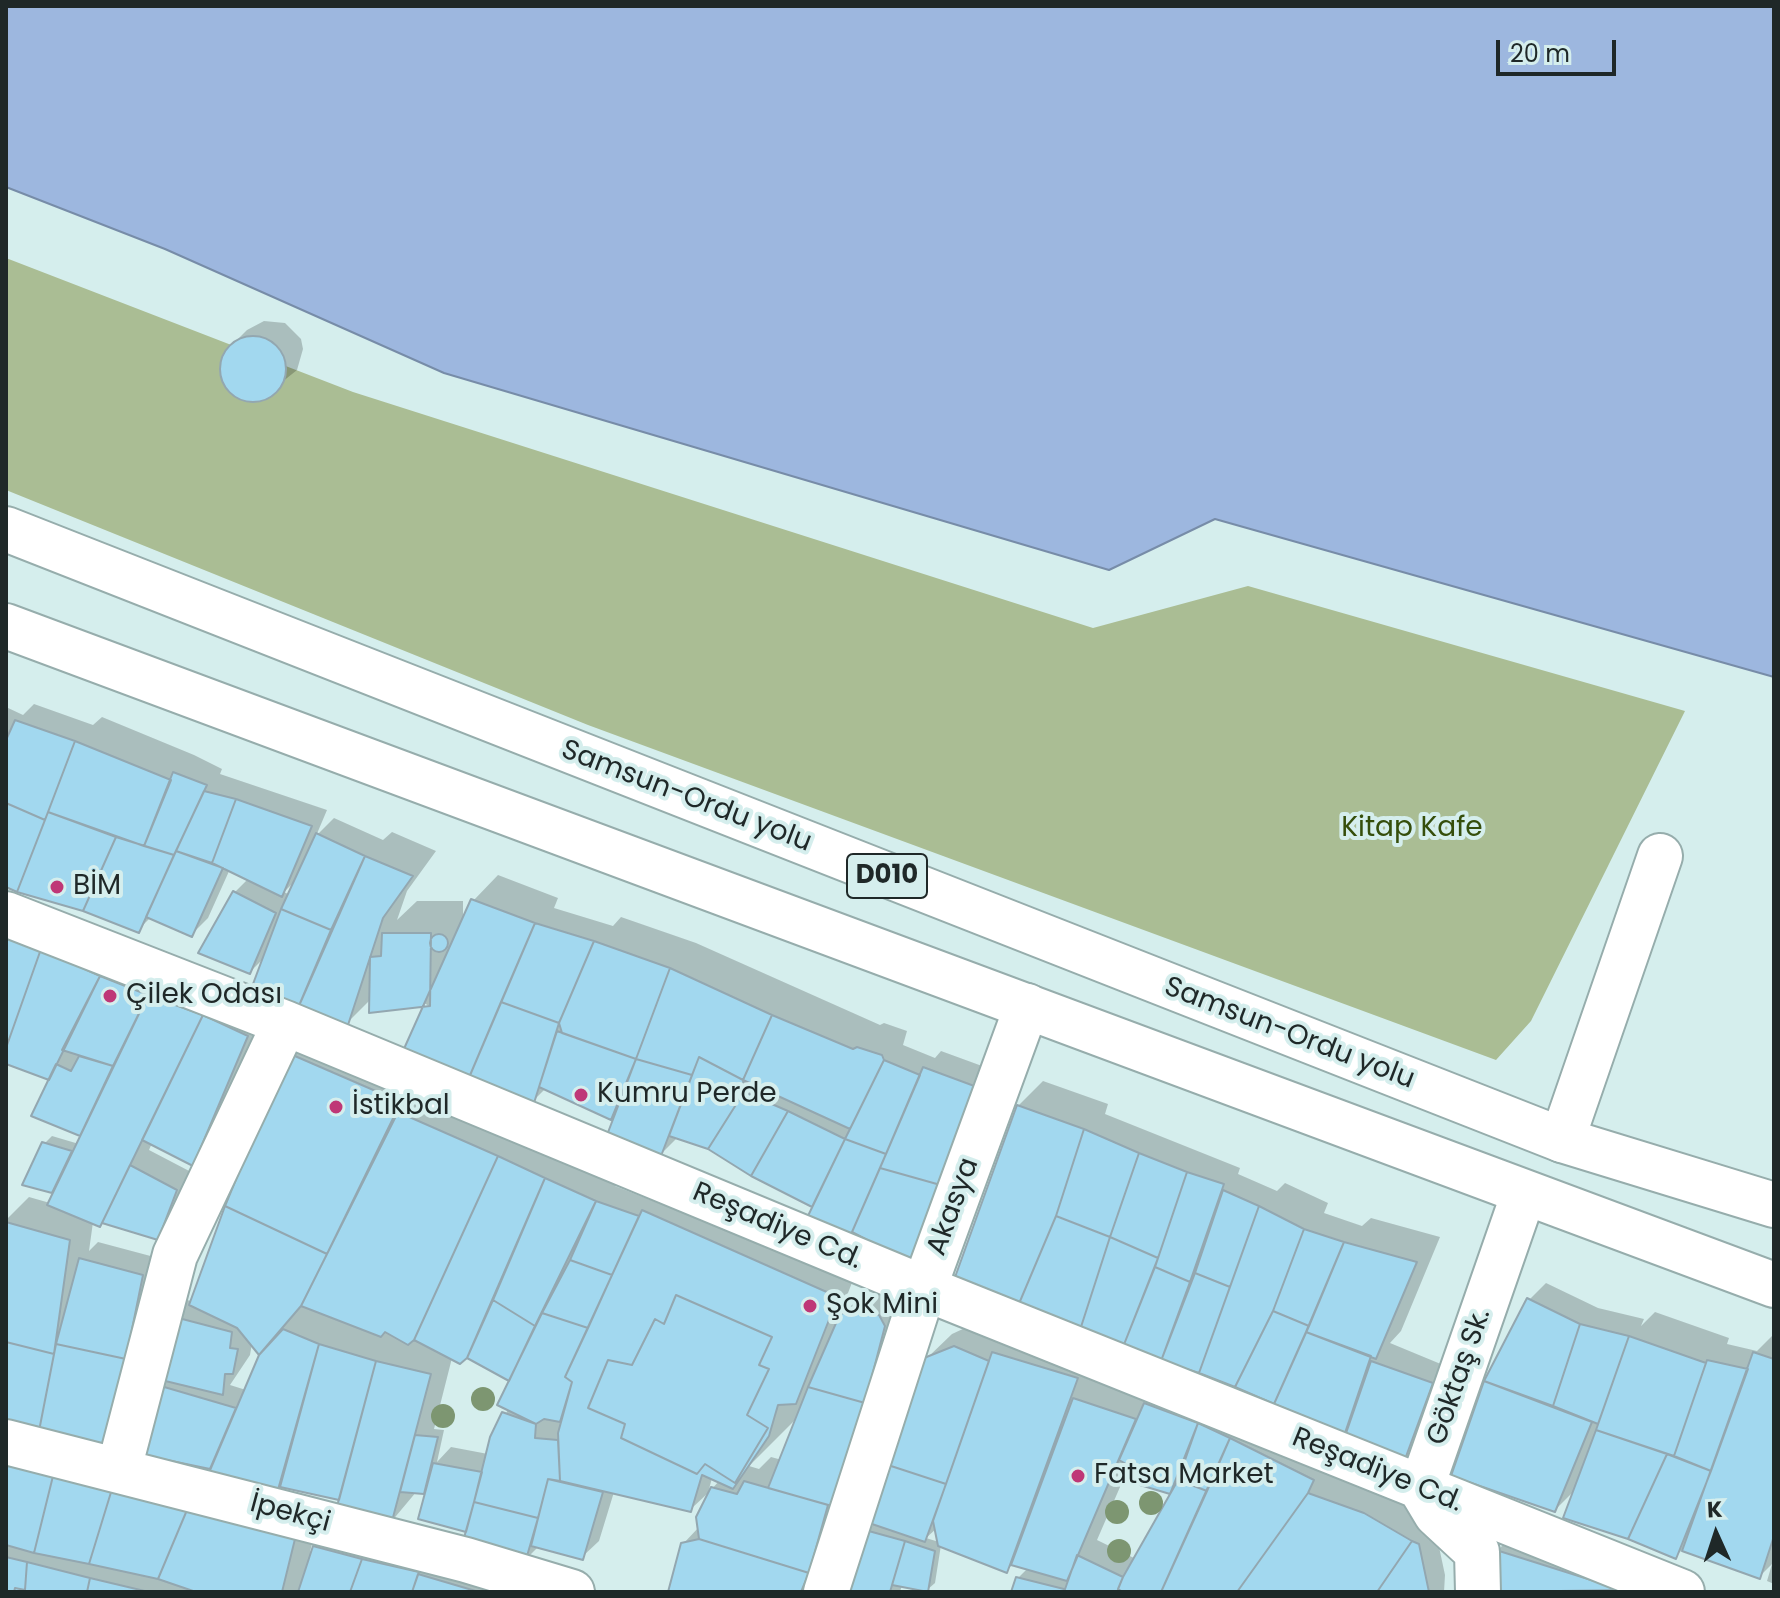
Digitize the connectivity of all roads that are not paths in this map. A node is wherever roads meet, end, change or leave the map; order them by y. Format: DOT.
graph roads {
  1 [pos="6,529"];
  2 [pos="6,626"];
  3 [pos="1660,856"];
  4 [pos="6,914"];
  5 [pos="1027,1006"];
  6 [pos="285,1023"];
  7 [pos="1562,1140"];
  8 [pos="1524,1193"];
  9 [pos="1774,1205"];
  10 [pos="1774,1285"];
  11 [pos="924,1288"];
  12 [pos="6,1442"];
  13 [pos="119,1469"];
  14 [pos="1421,1489"];
  15 [pos="569,1592"];
  16 [pos="826,1592"];
  17 [pos="1478,1592"];
  18 [pos="1682,1592"];
  1 -- 7 [label="main road, Samsun-Ordu yolu / D010"];
  2 -- 5 [label="main road, D010"];
  3 -- 7 [label="main road"];
  4 -- 6 [label="main road, Reşadiye Cd."];
  5 -- 8 [label="main road, D010"];
  5 -- 11 [label="main road, Akasya"];
  6 -- 11 [label="main road, Reşadiye Cd."];
  6 -- 13 [label="main road"];
  7 -- 9 [label="main road, Samsun-Ordu yolu / D010"];
  8 -- 10 [label="main road, D010"];
  8 -- 14 [label="main road, Göktaş Sk."];
  11 -- 14 [label="main road, Reşadiye Cd."];
  11 -- 16 [label="main road, Akasya"];
  12 -- 13 [label="main road, İpekçi"];
  13 -- 15 [label="main road, İpekçi"];
  14 -- 17 [label="main road"];
  14 -- 18 [label="main road, Reşadiye Cd."];
}
